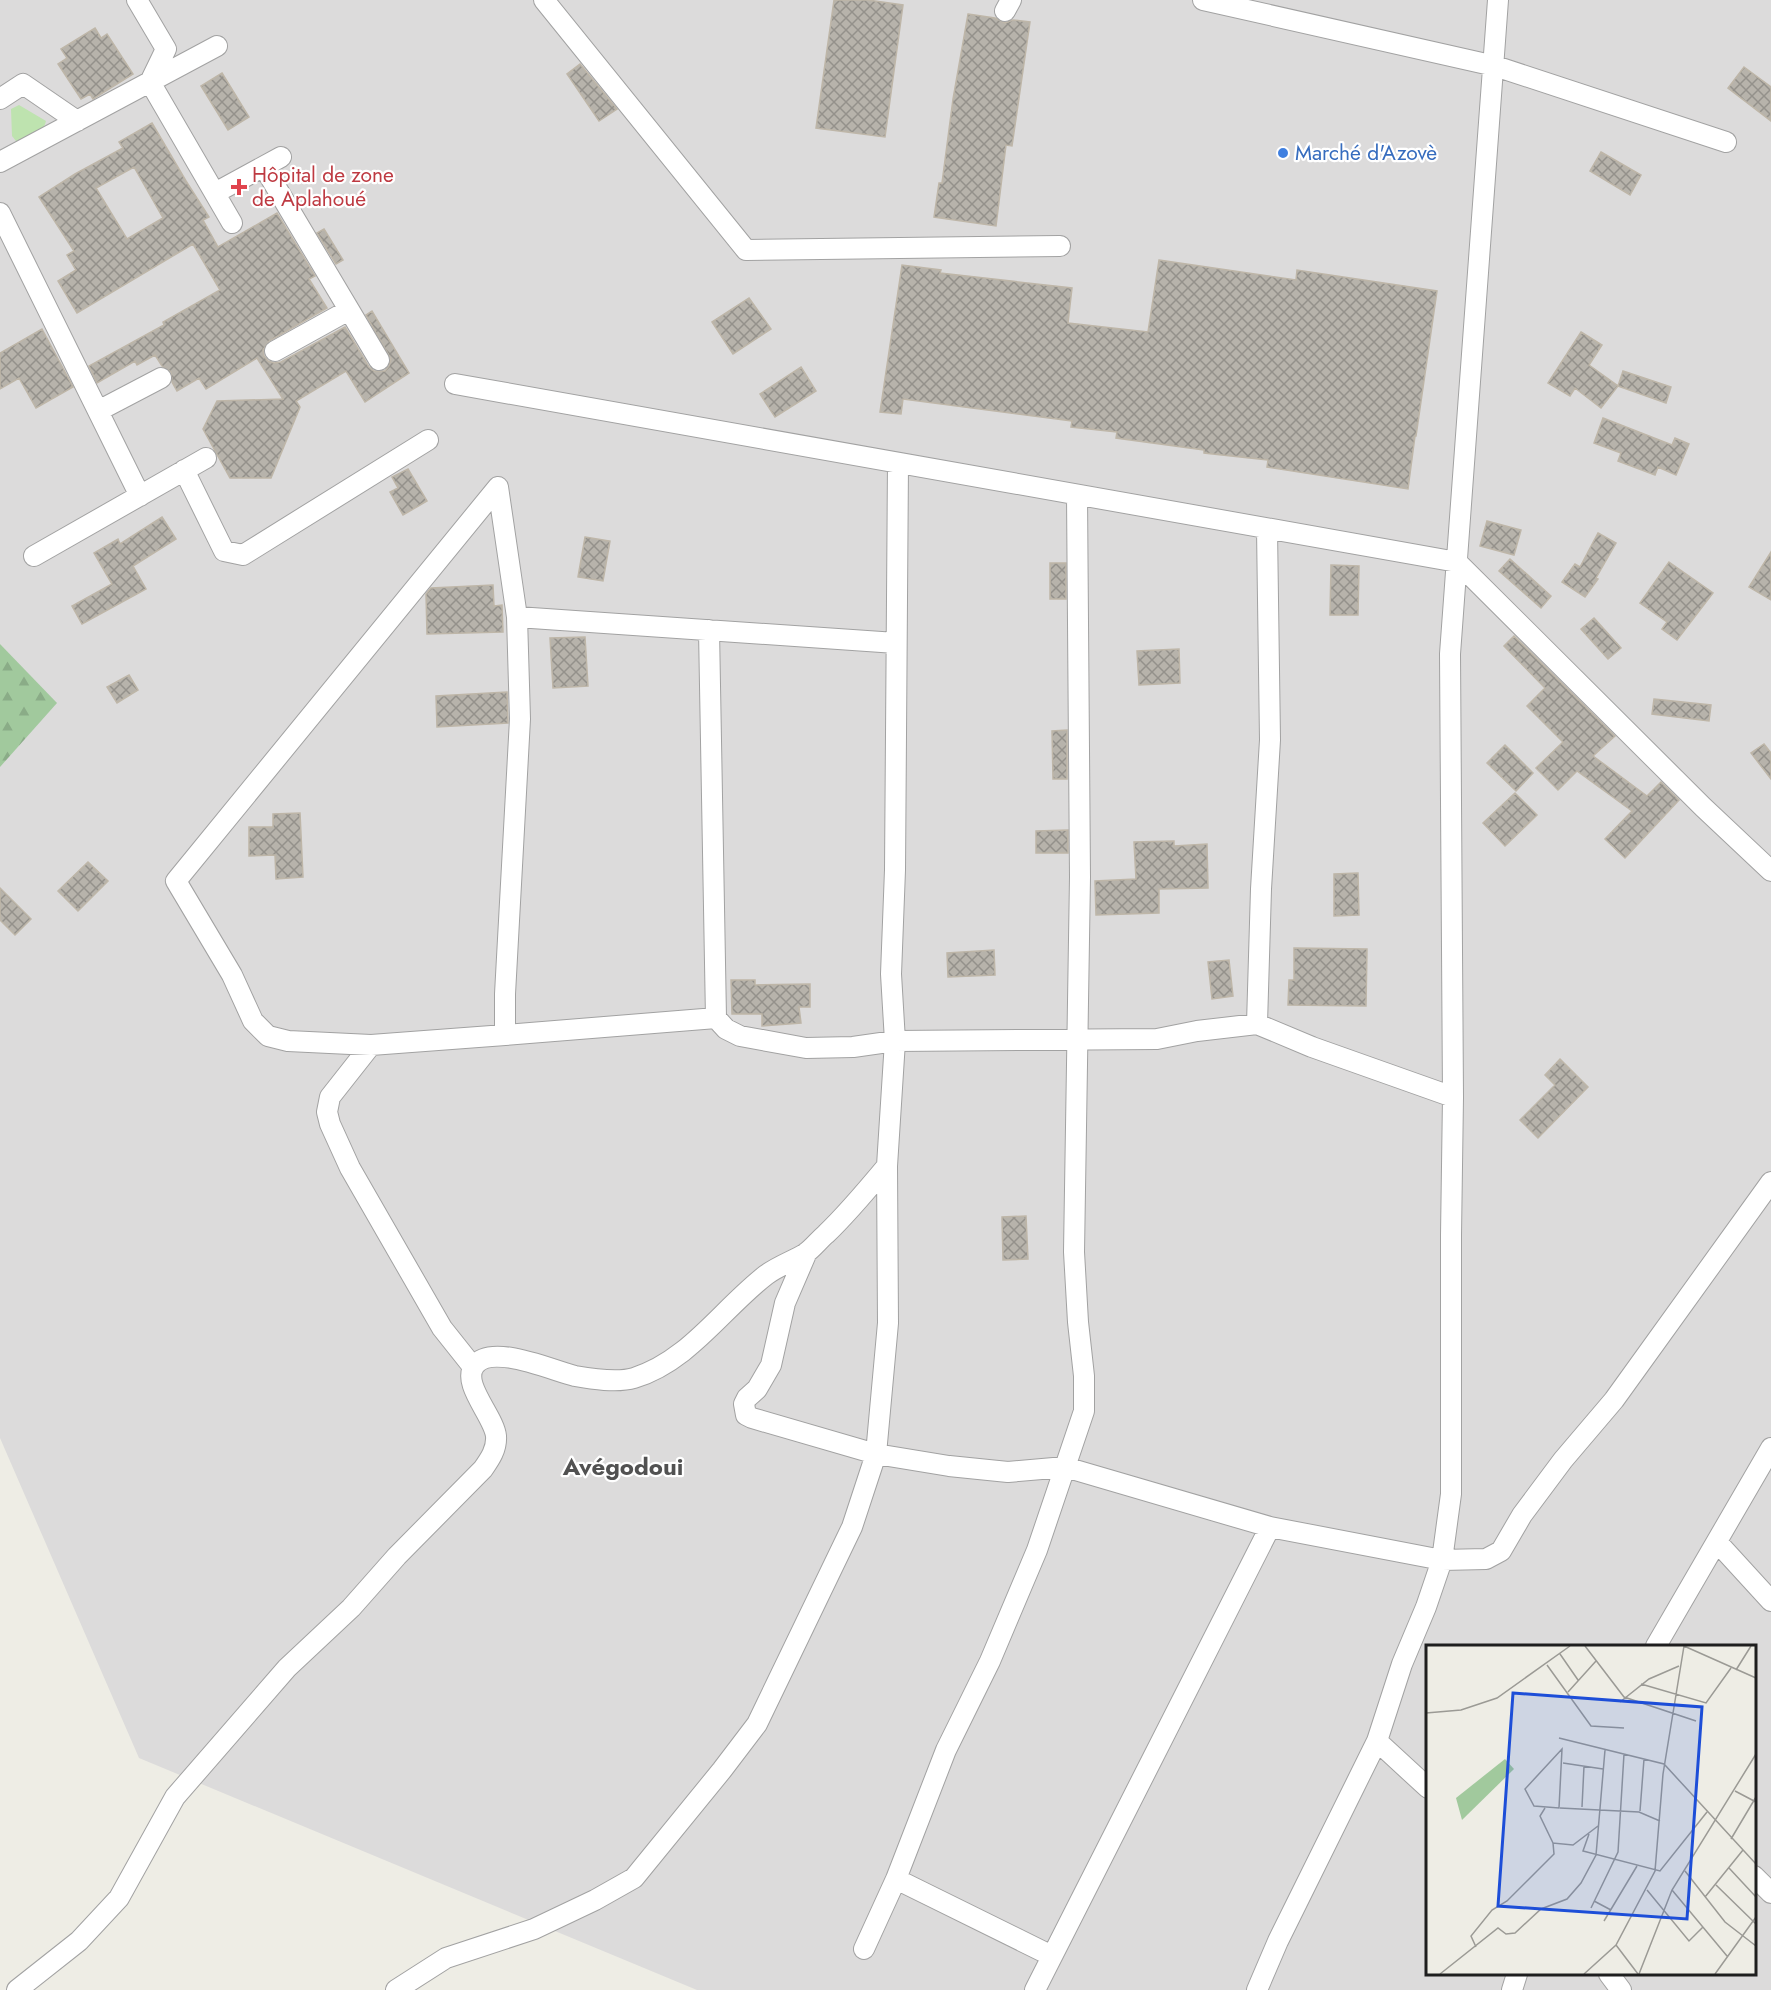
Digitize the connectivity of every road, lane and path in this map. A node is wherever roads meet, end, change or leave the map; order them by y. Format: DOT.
graph roads {
  1 [pos="137,0"];
  2 [pos="544,0"];
  3 [pos="1203,0"];
  4 [pos="1498,0"];
  5 [pos="217,46"];
  6 [pos="1495,66"];
  7 [pos="150,82"];
  8 [pos="3,92"];
  9 [pos="77,121"];
  10 [pos="1726,142"];
  11 [pos="0,154"];
  12 [pos="0,162"];
  13 [pos="215,193"];
  14 [pos="0,213"];
  15 [pos="232,223"];
  16 [pos="1060,246"];
  17 [pos="349,310"];
  18 [pos="275,351"];
  19 [pos="379,360"];
  20 [pos="161,378"];
  21 [pos="455,384"];
  22 [pos="98,411"];
  23 [pos="428,440"];
  24 [pos="206,458"];
  25 [pos="898,463"];
  26 [pos="184,470"];
  27 [pos="1077,495"];
  28 [pos="140,496"];
  29 [pos="1268,529"];
  30 [pos="34,556"];
  31 [pos="1457,562"];
  32 [pos="517,617"];
  33 [pos="709,630"];
  34 [pos="896,643"];
  35 [pos="1771,871"];
  36 [pos="716,1018"];
  37 [pos="1257,1024"];
  38 [pos="505,1035"];
  39 [pos="1077,1040"];
  40 [pos="895,1041"];
  41 [pos="371,1045"];
  42 [pos="1453,1096"];
  43 [pos="887,1167"];
  44 [pos="1771,1182"];
  45 [pos="807,1252"];
  46 [pos="473,1367"];
  47 [pos="1771,1448"];
  48 [pos="876,1454"];
  49 [pos="1065,1467"];
  50 [pos="1270,1527"];
  51 [pos="1717,1542"];
  52 [pos="1442,1560"];
  53 [pos="1771,1601"];
  54 [pos="1657,1645"];
  55 [pos="1377,1741"];
  56 [pos="1426,1786"];
  57 [pos="1756,1877"];
  58 [pos="896,1879"];
  59 [pos="1771,1893"];
  60 [pos="864,1949"];
  61 [pos="1052,1956"];
  62 [pos="1517,1975"];
  63 [pos="1609,1975"];
  64 [pos="17,1990"];
  65 [pos="396,1990"];
  66 [pos="1035,1990"];
  67 [pos="1257,1990"];
  68 [pos="1512,1990"];
  69 [pos="1621,1990"];
  1 -- 7 [label="street"];
  2 -- 16 [label="street"];
  3 -- 6 [label="street"];
  4 -- 6 [label="street"];
  5 -- 7 [label="street"];
  6 -- 10 [label="street"];
  6 -- 31 [label="street"];
  7 -- 9 [label="street"];
  7 -- 13 [label="street"];
  8 -- 9 [label="street"];
  9 -- 12 [label="street"];
  11 -- 12 [label="street"];
  13 -- 15 [label="street"];
  13 -- 17 [label="street"];
  14 -- 22 [label="street"];
  17 -- 18 [label="street"];
  17 -- 19 [label="street"];
  20 -- 22 [label="street"];
  21 -- 25 [label="street"];
  22 -- 28 [label="street"];
  23 -- 26 [label="street"];
  24 -- 26 [label="street"];
  25 -- 27 [label="street"];
  25 -- 34 [label="street"];
  26 -- 28 [label="street"];
  27 -- 29 [label="street"];
  27 -- 39 [label="street"];
  28 -- 30 [label="street"];
  29 -- 31 [label="street"];
  29 -- 37 [label="street"];
  31 -- 35 [label="street"];
  31 -- 42 [label="street"];
  32 -- 33 [label="street"];
  32 -- 38 [label="street"];
  32 -- 41 [label="street"];
  33 -- 34 [label="street"];
  33 -- 36 [label="street"];
  34 -- 40 [label="street"];
  36 -- 38 [label="street"];
  36 -- 40 [label="street"];
  37 -- 39 [label="street"];
  37 -- 42 [label="street"];
  38 -- 41 [label="street"];
  39 -- 40 [label="street"];
  39 -- 49 [label="street"];
  40 -- 43 [label="street"];
  41 -- 46 [label="street"];
  42 -- 52 [label="street"];
  43 -- 45 [label="street"];
  43 -- 48 [label="street"];
  44 -- 52 [label="street"];
  45 -- 46 [label="street"];
  45 -- 48 [label="street"];
  46 -- 64 [label="street"];
  47 -- 51 [label="street"];
  48 -- 49 [label="street"];
  48 -- 65 [label="street"];
  49 -- 50 [label="street"];
  49 -- 58 [label="street"];
  50 -- 52 [label="street"];
  50 -- 61 [label="street"];
  51 -- 53 [label="street"];
  51 -- 54 [label="street"];
  52 -- 55 [label="street"];
  55 -- 56 [label="street"];
  55 -- 67 [label="street"];
  57 -- 59 [label="street"];
  58 -- 60 [label="street"];
  58 -- 61 [label="street"];
  61 -- 66 [label="street"];
  62 -- 68 [label="street"];
  63 -- 69 [label="street"];
}
